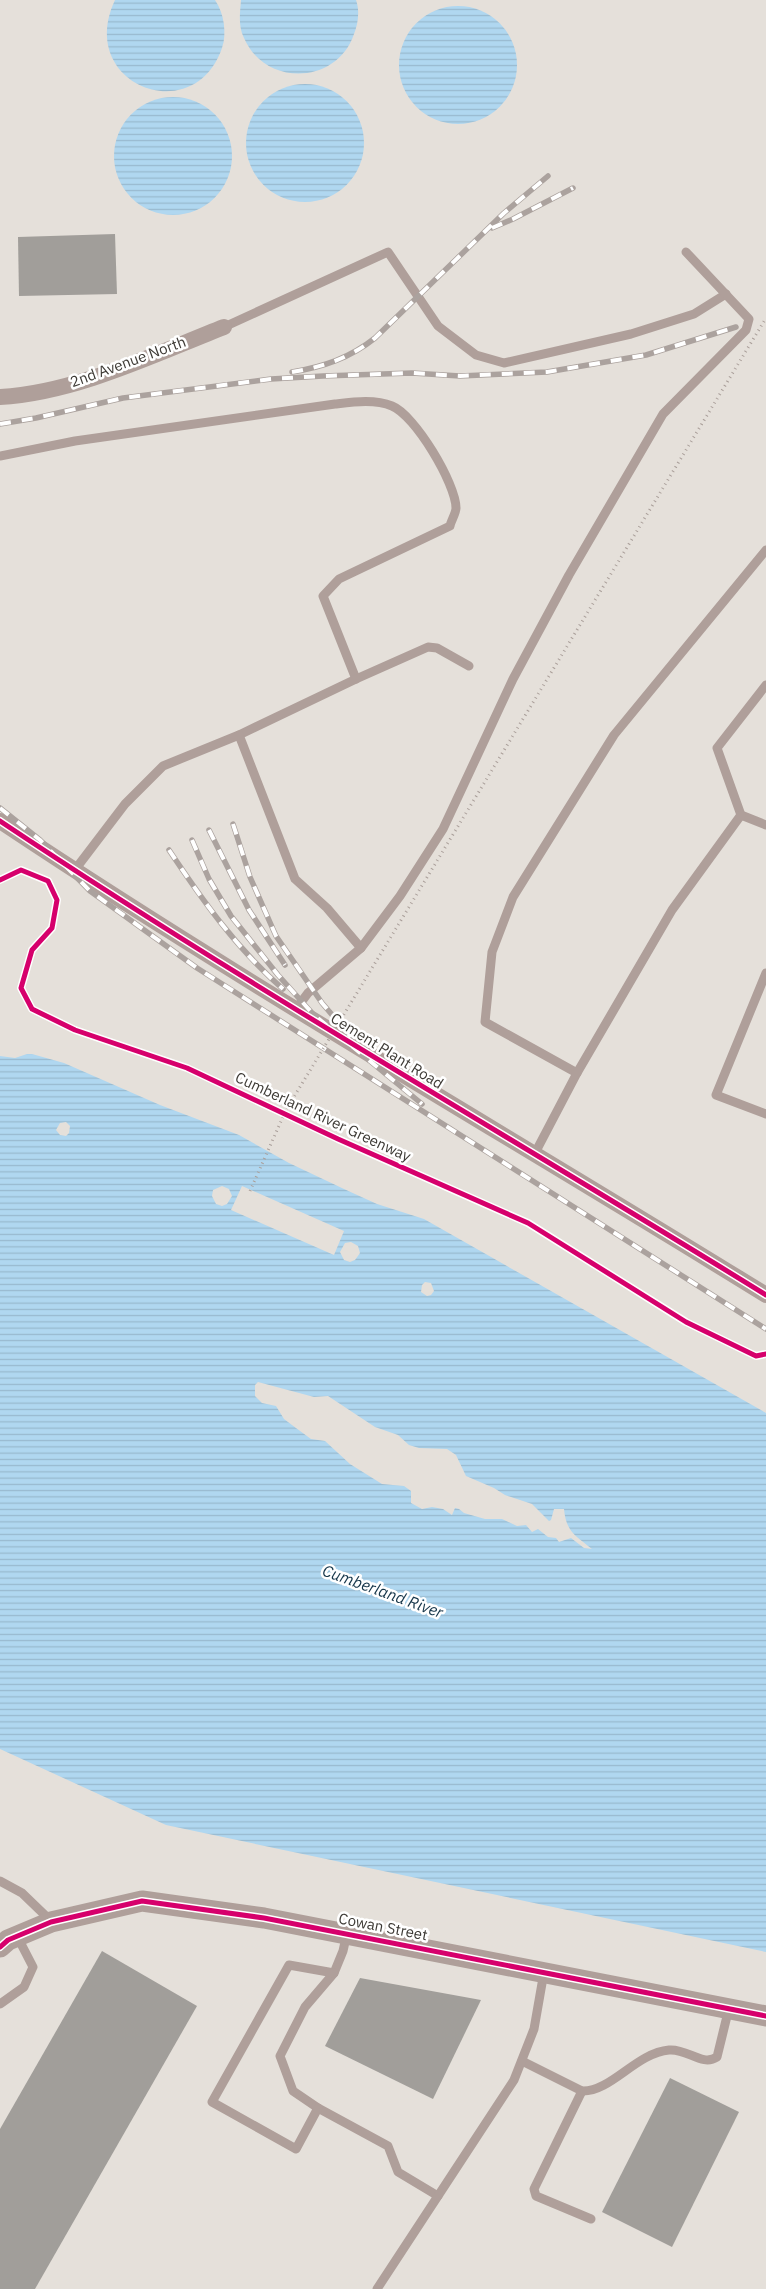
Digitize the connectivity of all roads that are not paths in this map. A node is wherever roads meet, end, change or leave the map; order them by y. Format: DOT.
graph roads {
  1 [pos="686,252"];
  2 [pos="726,294"];
  3 [pos="224,327"];
  4 [pos="0,397"];
  5 [pos="0,456"];
  6 [pos="766,550"];
  7 [pos="469,666"];
  8 [pos="356,679"];
  9 [pos="766,685"];
  10 [pos="239,736"];
  11 [pos="741,815"];
  12 [pos="0,821"];
  13 [pos="766,825"];
  14 [pos="74,870"];
  15 [pos="361,948"];
  16 [pos="766,973"];
  17 [pos="296,1009"];
  18 [pos="577,1074"];
  19 [pos="766,1114"];
  20 [pos="534,1155"];
  21 [pos="766,1295"];
  22 [pos="0,1881"];
  23 [pos="51,1922"];
  24 [pos="347,1933"];
  25 [pos="8,1941"];
  26 [pos="544,1972"];
  27 [pos="334,1973"];
  28 [pos="0,2004"];
  29 [pos="729,2008"];
  30 [pos="766,2016"];
  31 [pos="522,2061"];
  32 [pos="582,2091"];
  33 [pos="318,2108"];
  34 [pos="438,2196"];
  35 [pos="590,2219"];
  36 [pos="377,2289"];
  1 -- 2 [label="lane"];
  2 -- 3 [label="lane"];
  2 -- 15 [label="lane"];
  3 -- 4 [label="street, 2nd Avenue North"];
  5 -- 8 [label="lane"];
  6 -- 18 [label="lane"];
  7 -- 8 [label="lane"];
  8 -- 10 [label="lane"];
  9 -- 11 [label="lane"];
  10 -- 14 [label="lane"];
  10 -- 15 [label="lane"];
  11 -- 13 [label="lane"];
  11 -- 18 [label="lane"];
  12 -- 14 [label="street, Cement Plant Road"];
  14 -- 17 [label="street, Cement Plant Road"];
  15 -- 17 [label="lane"];
  16 -- 19 [label="lane"];
  17 -- 20 [label="street, Cement Plant Road"];
  18 -- 20 [label="lane"];
  20 -- 21 [label="street, Cement Plant Road"];
  22 -- 23 [label="lane"];
  23 -- 24 [label="street, Cowan Street"];
  23 -- 25 [label="street, Cowan Street"];
  24 -- 26 [label="street, Cowan Street"];
  24 -- 27 [label="lane"];
  25 -- 28 [label="lane"];
  26 -- 29 [label="street, Cowan Street"];
  26 -- 31 [label="lane"];
  27 -- 33 [label="lane"];
  27 -- 33 [label="lane"];
  29 -- 30 [label="street, Cowan Street"];
  29 -- 32 [label="lane"];
  31 -- 32 [label="lane"];
  31 -- 34 [label="lane"];
  32 -- 35 [label="lane"];
  33 -- 34 [label="lane"];
  34 -- 36 [label="lane"];
}
